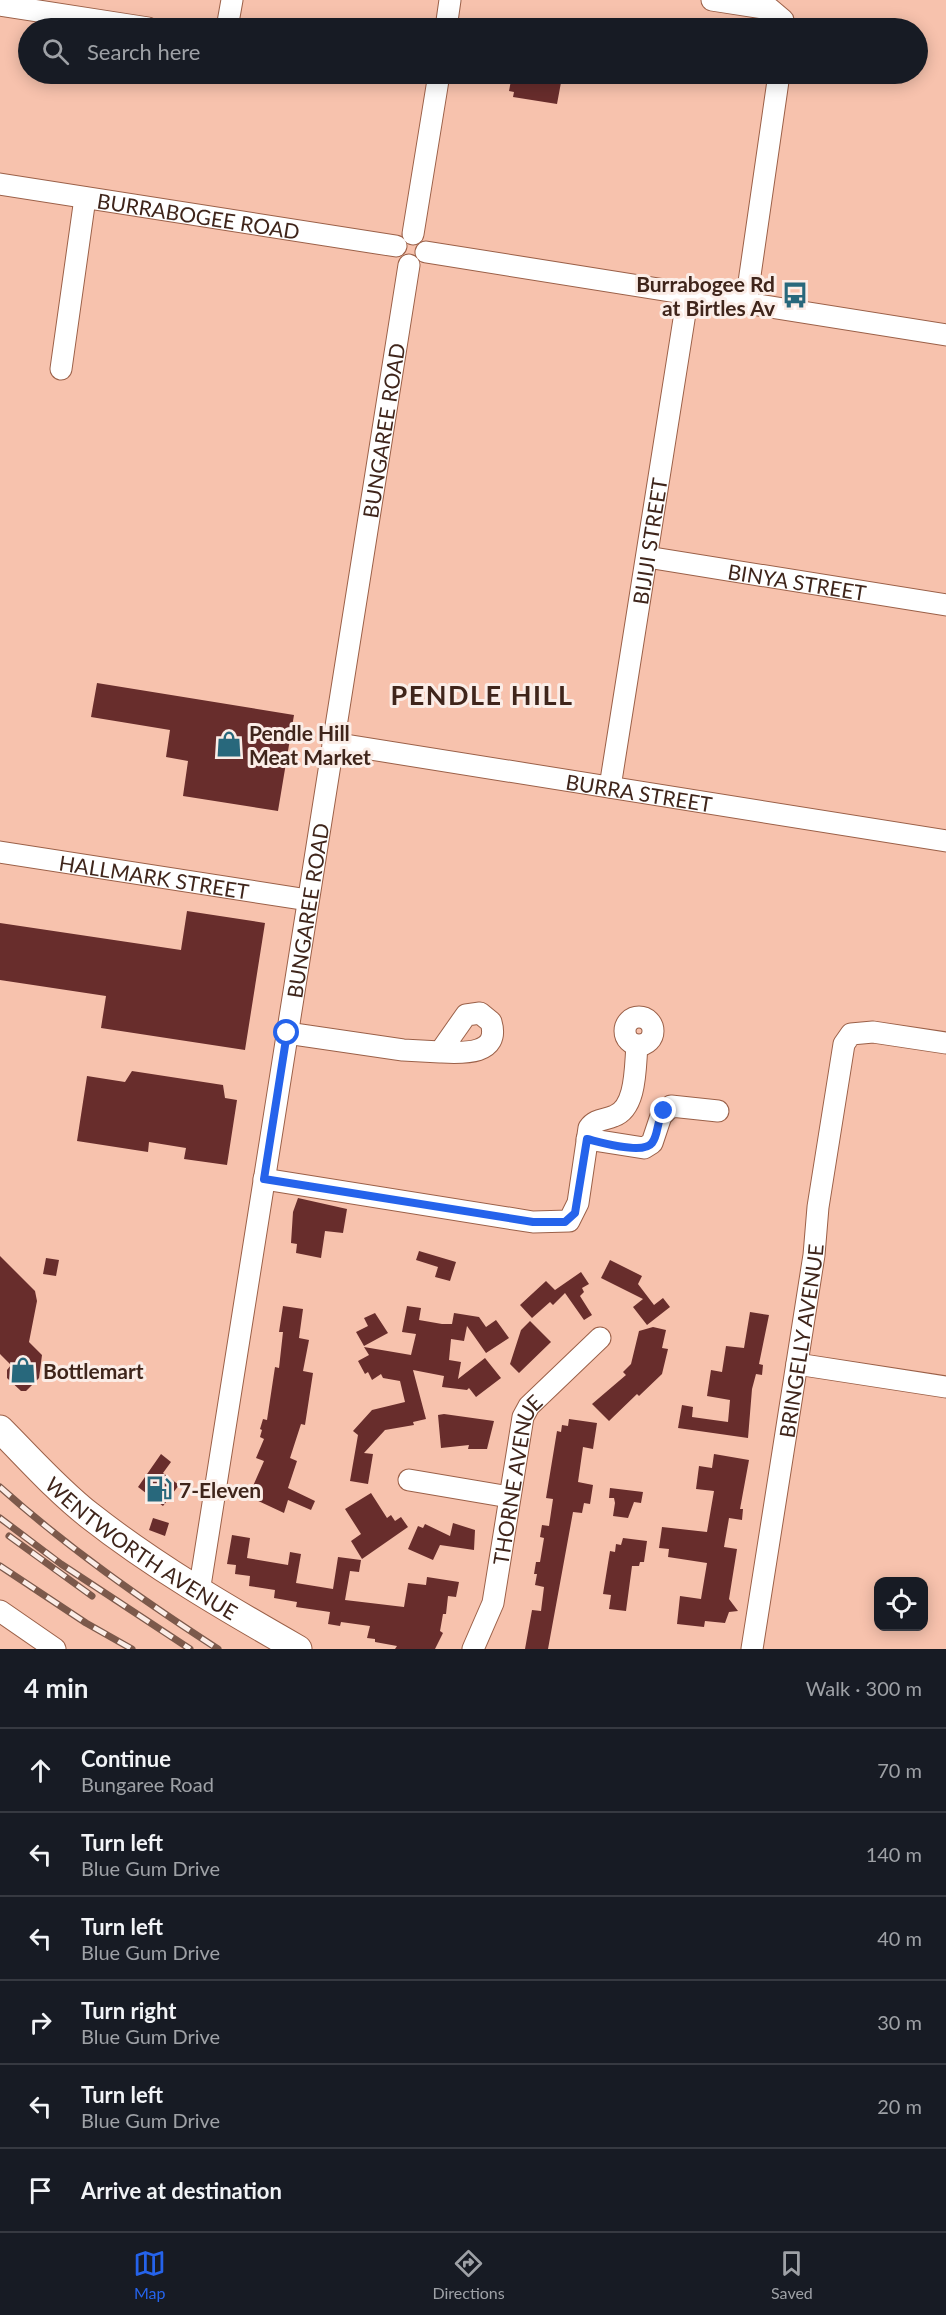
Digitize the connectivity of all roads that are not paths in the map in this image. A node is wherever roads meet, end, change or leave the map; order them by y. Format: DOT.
graph roads {
  1 [pos="232,0"];
  2 [pos="450,0"];
  3 [pos="712,0"];
  4 [pos="0,5"];
  5 [pos="84,18"];
  6 [pos="229,18"];
  7 [pos="447,18"];
  8 [pos="781,18"];
  9 [pos="437,84"];
  10 [pos="778,84"];
  11 [pos="0,184"];
  12 [pos="85,198"];
  13 [pos="413,234"];
  14 [pos="396,246"];
  15 [pos="426,252"];
  16 [pos="409,265"];
  17 [pos="688,294"];
  18 [pos="746,303"];
  19 [pos="946,335"];
  20 [pos="61,369"];
  21 [pos="647,557"];
  22 [pos="946,604"];
  23 [pos="333,743"];
  24 [pos="609,787"];
  25 [pos="946,841"];
  26 [pos="0,852"];
  27 [pos="308,900"];
  28 [pos="287,1033"];
  29 [pos="946,1043"];
  30 [pos="637,1046"];
  31 [pos="440,1052"];
  32 [pos="718,1111"];
  33 [pos="587,1139"];
  34 [pos="264,1179"];
  35 [pos="600,1338"];
  36 [pos="798,1364"];
  37 [pos="946,1387"];
  38 [pos="0,1429"];
  39 [pos="410,1480"];
  40 [pos="509,1497"];
  41 [pos="199,1592"];
  42 [pos="0,1611"];
  43 [pos="56,1649"];
  44 [pos="298,1649"];
  45 [pos="473,1649"];
  46 [pos="752,1649"];
  1 -- 6 [label="street"];
  2 -- 7 [label="street"];
  3 -- 8 [label="street"];
  4 -- 5 [label="street"];
  9 -- 13 [label="street"];
  10 -- 18 [label="street"];
  11 -- 12 [label="street, BURRABOGEE ROAD"];
  12 -- 14 [label="street, BURRABOGEE ROAD"];
  12 -- 20 [label="street"];
  13 -- 14 [label="street"];
  13 -- 15 [label="street"];
  14 -- 16 [label="street"];
  15 -- 16 [label="street"];
  15 -- 17 [label="street"];
  16 -- 23 [label="street, BUNGAREE ROAD"];
  17 -- 18 [label="street"];
  17 -- 21 [label="street, BIJIJI STREET"];
  18 -- 19 [label="street"];
  21 -- 22 [label="street, BINYA STREET"];
  21 -- 24 [label="street, BIJIJI STREET"];
  23 -- 24 [label="street, BURRA STREET"];
  23 -- 27 [label="street, BUNGAREE ROAD"];
  24 -- 25 [label="street, BURRA STREET"];
  26 -- 27 [label="street, HALLMARK STREET"];
  27 -- 28 [label="street, BUNGAREE ROAD"];
  28 -- 31 [label="street"];
  28 -- 34 [label="street, BUNGAREE ROAD"];
  29 -- 36 [label="street, BRINGELLY AVENUE"];
  30 -- 33 [label="street"];
  32 -- 33 [label="street"];
  33 -- 34 [label="street"];
  34 -- 41 [label="street, BUNGAREE ROAD"];
  35 -- 40 [label="street, THORNE AVENUE"];
  36 -- 37 [label="street"];
  36 -- 46 [label="street, BRINGELLY AVENUE"];
  38 -- 41 [label="main road, WENTWORTH AVENUE"];
  39 -- 40 [label="street"];
  40 -- 45 [label="street, THORNE AVENUE"];
  41 -- 44 [label="main road, WENTWORTH AVENUE"];
  42 -- 43 [label="street"];
}
